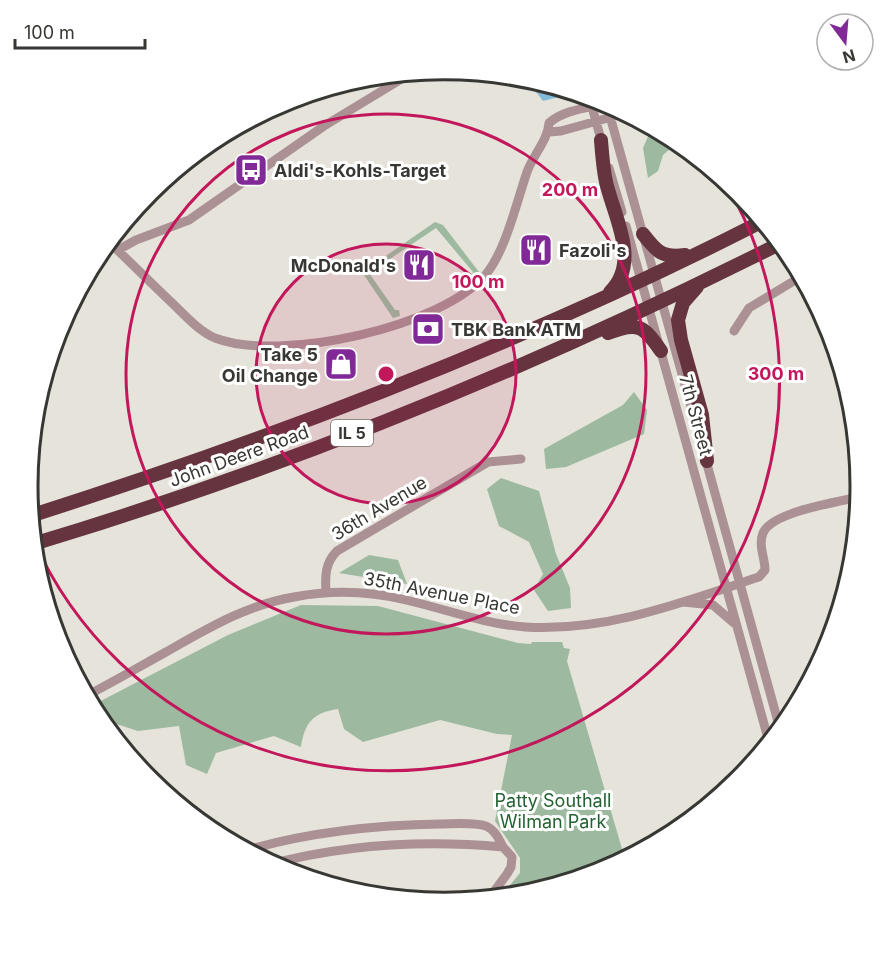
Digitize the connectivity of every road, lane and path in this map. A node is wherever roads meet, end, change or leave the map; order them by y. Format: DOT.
graph roads {
  1 [pos="396,82"];
  2 [pos="592,107"];
  3 [pos="610,117"];
  4 [pos="596,121"];
  5 [pos="549,132"];
  6 [pos="601,140"];
  7 [pos="755,225"];
  8 [pos="644,234"];
  9 [pos="115,247"];
  10 [pos="772,247"];
  11 [pos="704,249"];
  12 [pos="118,250"];
  13 [pos="655,273"];
  14 [pos="642,279"];
  15 [pos="703,281"];
  16 [pos="794,281"];
  17 [pos="604,297"];
  18 [pos="662,300"];
  19 [pos="649,306"];
  20 [pos="734,331"];
  21 [pos="662,351"];
  22 [pos="461,389"];
  23 [pos="521,459"];
  24 [pos="707,461"];
  25 [pos="849,499"];
  26 [pos="38,513"];
  27 [pos="41,541"];
  28 [pos="740,583"];
  29 [pos="726,588"];
  30 [pos="326,592"];
  31 [pos="681,602"];
  32 [pos="736,626"];
  33 [pos="94,692"];
  34 [pos="777,717"];
  35 [pos="766,733"];
  36 [pos="359,829"];
  37 [pos="259,847"];
  38 [pos="503,847"];
  39 [pos="353,848"];
  40 [pos="286,860"];
  41 [pos="496,888"];
  1 -- 12 [label="street"];
  2 -- 4 [label="street, 7th Street"];
  2 -- 5 [label="street"];
  3 -- 4 [label="street"];
  3 -- 8 [label="street, 7th Street"];
  4 -- 5 [label="street"];
  4 -- 6 [label="street, 7th Street"];
  5 -- 12 [label="street"];
  6 -- 14 [label="street, 7th Street"];
  6 -- 17 [label="highway"];
  7 -- 11 [label="highway, John Deere Road / IL 5"];
  8 -- 11 [label="highway"];
  8 -- 13 [label="street, 7th Street"];
  9 -- 12 [label="street"];
  10 -- 15 [label="highway, John Deere Road / IL 5"];
  11 -- 13 [label="highway, John Deere Road / IL 5"];
  13 -- 14 [label="highway, John Deere Road / IL 5"];
  13 -- 18 [label="street, 7th Street"];
  14 -- 17 [label="highway, John Deere Road / IL 5"];
  14 -- 19 [label="street, 7th Street"];
  15 -- 18 [label="highway, John Deere Road / IL 5"];
  15 -- 24 [label="highway"];
  16 -- 20 [label="street"];
  17 -- 26 [label="highway, John Deere Road / IL 5"];
  18 -- 19 [label="highway, John Deere Road / IL 5"];
  18 -- 24 [label="street, 7th Street"];
  19 -- 21 [label="street, 7th Street"];
  19 -- 22 [label="highway, John Deere Road / IL 5"];
  21 -- 22 [label="highway"];
  21 -- 29 [label="street, 7th Street"];
  22 -- 27 [label="highway, John Deere Road / IL 5"];
  23 -- 30 [label="street, 36th Avenue"];
  24 -- 28 [label="street, 7th Street"];
  25 -- 28 [label="street, 35th Avenue Place"];
  28 -- 29 [label="street, 35th Avenue Place"];
  28 -- 34 [label="street, 7th Street"];
  29 -- 31 [label="street, 35th Avenue Place"];
  29 -- 32 [label="street, 7th Street"];
  30 -- 31 [label="street, 35th Avenue Place"];
  30 -- 33 [label="street"];
  31 -- 32 [label="street"];
  32 -- 35 [label="street, 7th Street"];
  36 -- 37 [label="street"];
  36 -- 38 [label="street"];
  36 -- 39 [label="street"];
  38 -- 39 [label="street"];
  38 -- 41 [label="street"];
  39 -- 40 [label="street"];
}
